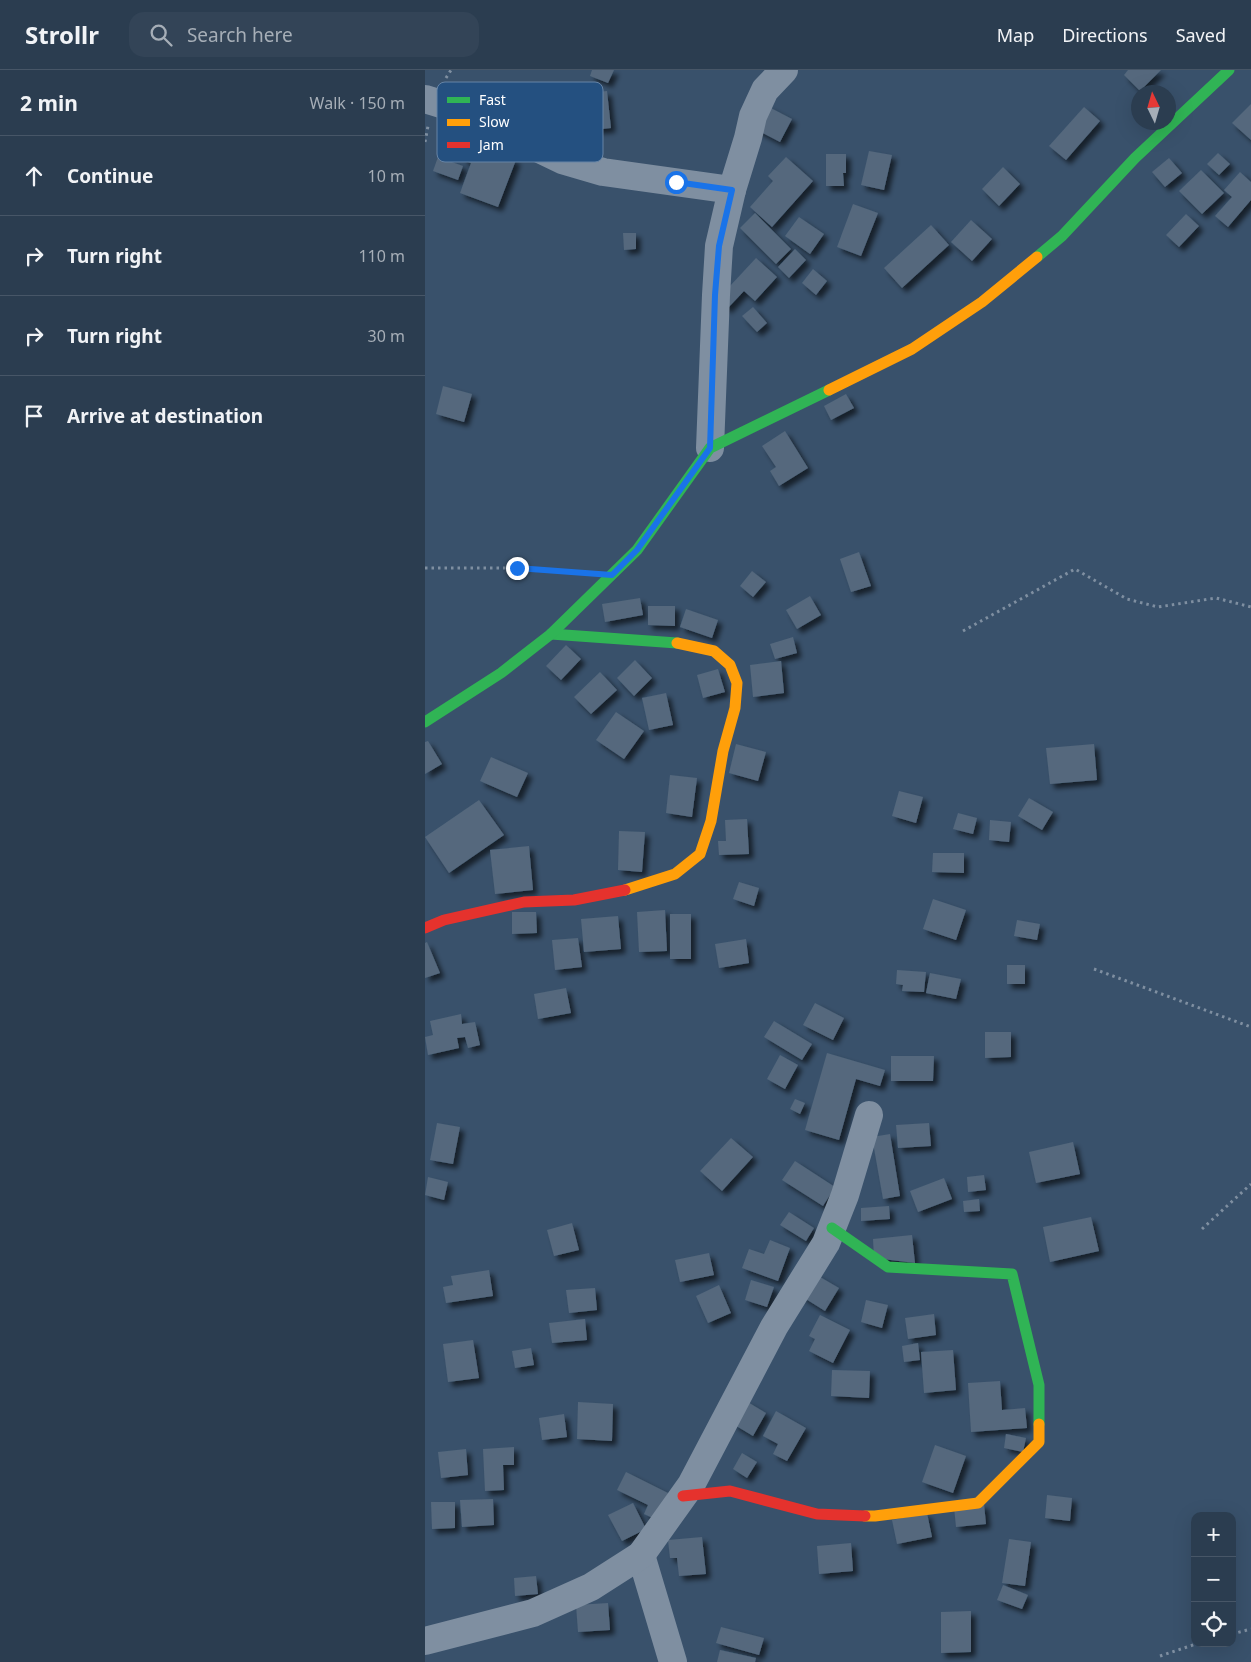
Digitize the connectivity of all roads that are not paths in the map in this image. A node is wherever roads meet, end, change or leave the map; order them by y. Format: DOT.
graph roads {
  1 [pos="784,70"];
  2 [pos="1229,70"];
  3 [pos="425,99"];
  4 [pos="437,103"];
  5 [pos="569,162"];
  6 [pos="732,190"];
  7 [pos="710,448"];
  8 [pos="551,634"];
  9 [pos="425,722"];
  10 [pos="425,928"];
  11 [pos="869,1116"];
  12 [pos="832,1228"];
  13 [pos="683,1496"];
  14 [pos="641,1554"];
  15 [pos="425,1641"];
  16 [pos="673,1662"];
  1 -- 6 [label="street"];
  2 -- 7 [label="street"];
  3 -- 4 [label="street"];
  5 -- 6 [label="street"];
  6 -- 7 [label="street"];
  7 -- 8 [label="street"];
  8 -- 9 [label="street"];
  8 -- 10 [label="street"];
  11 -- 12 [label="street"];
  12 -- 13 [label="street"];
  12 -- 13 [label="street"];
  13 -- 14 [label="street"];
  14 -- 15 [label="street"];
  14 -- 16 [label="street"];
}
